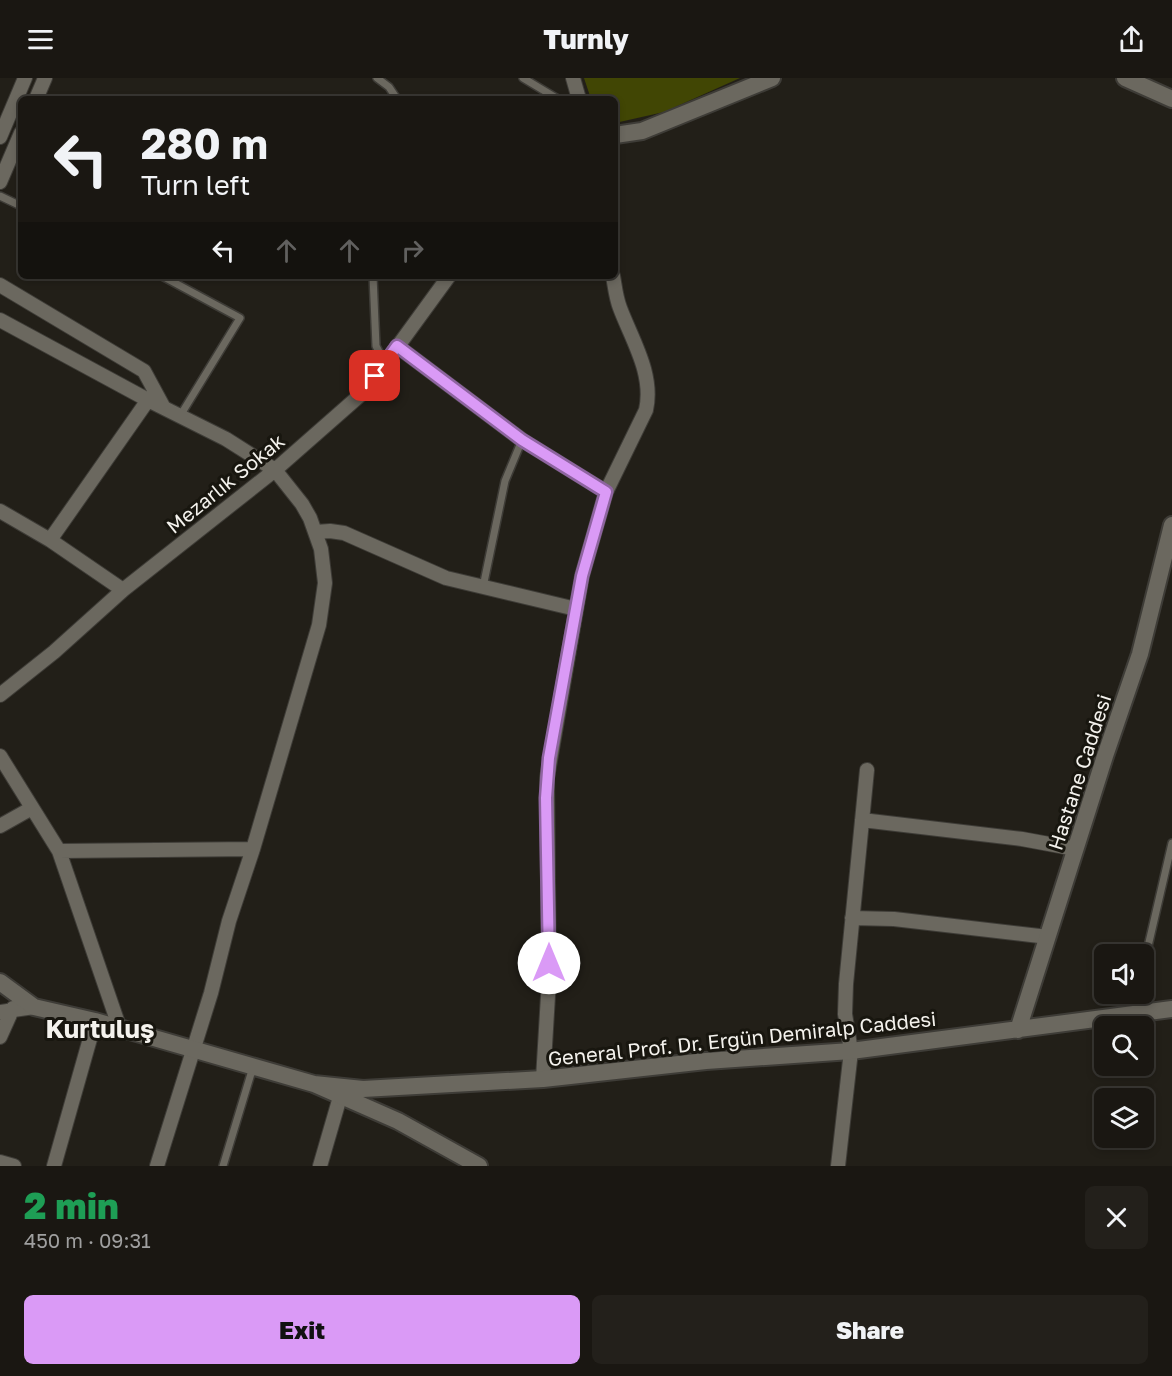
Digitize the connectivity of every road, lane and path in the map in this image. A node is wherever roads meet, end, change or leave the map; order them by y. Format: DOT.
graph roads {
  1 [pos="24,78"];
  2 [pos="45,78"];
  3 [pos="377,78"];
  4 [pos="523,78"];
  5 [pos="573,78"];
  6 [pos="772,78"];
  7 [pos="1125,78"];
  8 [pos="37,96"];
  9 [pos="395,96"];
  10 [pos="553,96"];
  11 [pos="578,96"];
  12 [pos="1172,99"];
  13 [pos="1,134"];
  14 [pos="18,134"];
  15 [pos="618,135"];
  16 [pos="18,139"];
  17 [pos="0,182"];
  18 [pos="0,196"];
  19 [pos="18,205"];
  20 [pos="168,279"];
  21 [pos="373,279"];
  22 [pos="447,279"];
  23 [pos="614,279"];
  24 [pos="0,285"];
  25 [pos="0,320"];
  26 [pos="397,346"];
  27 [pos="385,363"];
  28 [pos="148,400"];
  29 [pos="164,408"];
  30 [pos="180,416"];
  31 [pos="522,440"];
  32 [pos="274,470"];
  33 [pos="606,492"];
  34 [pos="0,511"];
  35 [pos="1172,525"];
  36 [pos="316,532"];
  37 [pos="50,540"];
  38 [pos="483,587"];
  39 [pos="123,590"];
  40 [pos="576,609"];
  41 [pos="0,695"];
  42 [pos="0,756"];
  43 [pos="867,770"];
  44 [pos="32,808"];
  45 [pos="862,820"];
  46 [pos="0,826"];
  47 [pos="1172,843"];
  48 [pos="253,849"];
  49 [pos="1076,849"];
  50 [pos="59,851"];
  51 [pos="852,918"];
  52 [pos="1048,937"];
  53 [pos="1149,944"];
  54 [pos="0,982"];
  55 [pos="1136,1004"];
  56 [pos="34,1006"];
  57 [pos="1172,1009"];
  58 [pos="7,1010"];
  59 [pos="1135,1013"];
  60 [pos="95,1021"];
  61 [pos="120,1029"];
  62 [pos="1018,1030"];
  63 [pos="0,1037"];
  64 [pos="192,1049"];
  65 [pos="850,1051"];
  66 [pos="254,1067"];
  67 [pos="543,1079"];
  68 [pos="314,1084"];
  69 [pos="340,1097"];
  70 [pos="0,1162"];
  71 [pos="14,1166"];
  72 [pos="54,1166"];
  73 [pos="157,1166"];
  74 [pos="223,1166"];
  75 [pos="320,1166"];
  76 [pos="479,1166"];
  77 [pos="838,1166"];
  1 -- 13 [label="street"];
  2 -- 8 [label="street"];
  3 -- 9 [label="lane"];
  4 -- 10 [label="lane"];
  5 -- 11 [label="street"];
  6 -- 15 [label="street"];
  7 -- 12 [label="street"];
  13 -- 14 [label="street"];
  16 -- 17 [label="street"];
  18 -- 19 [label="lane"];
  20 -- 30 [label="lane"];
  21 -- 27 [label="lane"];
  22 -- 26 [label="street, Mezarlık Sokak"];
  23 -- 33 [label="street"];
  24 -- 29 [label="street"];
  25 -- 28 [label="street"];
  26 -- 27 [label="street, Mezarlık Sokak"];
  26 -- 31 [label="street"];
  27 -- 32 [label="street, Mezarlık Sokak"];
  28 -- 29 [label="street"];
  28 -- 37 [label="street"];
  29 -- 30 [label="street"];
  30 -- 32 [label="street"];
  31 -- 33 [label="street"];
  31 -- 38 [label="lane"];
  32 -- 36 [label="street"];
  32 -- 39 [label="street, Mezarlık Sokak"];
  33 -- 40 [label="street"];
  34 -- 37 [label="street"];
  35 -- 49 [label="street, Hastane Caddesi"];
  36 -- 38 [label="street"];
  36 -- 48 [label="street"];
  37 -- 39 [label="street"];
  38 -- 40 [label="street"];
  39 -- 41 [label="street, Mezarlık Sokak"];
  40 -- 67 [label="street"];
  42 -- 44 [label="street"];
  43 -- 45 [label="street"];
  44 -- 46 [label="street"];
  44 -- 50 [label="street"];
  45 -- 49 [label="street"];
  45 -- 51 [label="street"];
  47 -- 53 [label="lane"];
  48 -- 50 [label="street"];
  48 -- 64 [label="street"];
  49 -- 52 [label="street, Hastane Caddesi"];
  50 -- 61 [label="street"];
  51 -- 52 [label="street"];
  51 -- 65 [label="street"];
  52 -- 62 [label="street, Hastane Caddesi"];
  54 -- 56 [label="street"];
  55 -- 59 [label="lane"];
  56 -- 58 [label="street"];
  56 -- 60 [label="street"];
  57 -- 59 [label="street, General Prof. Dr. Ergün Demiralp Caddesi"];
  58 -- 63 [label="street"];
  59 -- 62 [label="street, General Prof. Dr. Ergün Demiralp Caddesi"];
  60 -- 61 [label="street"];
  60 -- 72 [label="street"];
  61 -- 64 [label="street"];
  62 -- 65 [label="street, General Prof. Dr. Ergün Demiralp Caddesi"];
  64 -- 66 [label="street"];
  64 -- 73 [label="street"];
  65 -- 67 [label="street, General Prof. Dr. Ergün Demiralp Caddesi"];
  65 -- 77 [label="street"];
  66 -- 68 [label="street"];
  66 -- 74 [label="lane"];
  67 -- 68 [label="street, General Prof. Dr. Ergün Demiralp Caddesi"];
  68 -- 69 [label="street"];
  69 -- 75 [label="street"];
  69 -- 76 [label="street"];
  70 -- 71 [label="street"];
}
